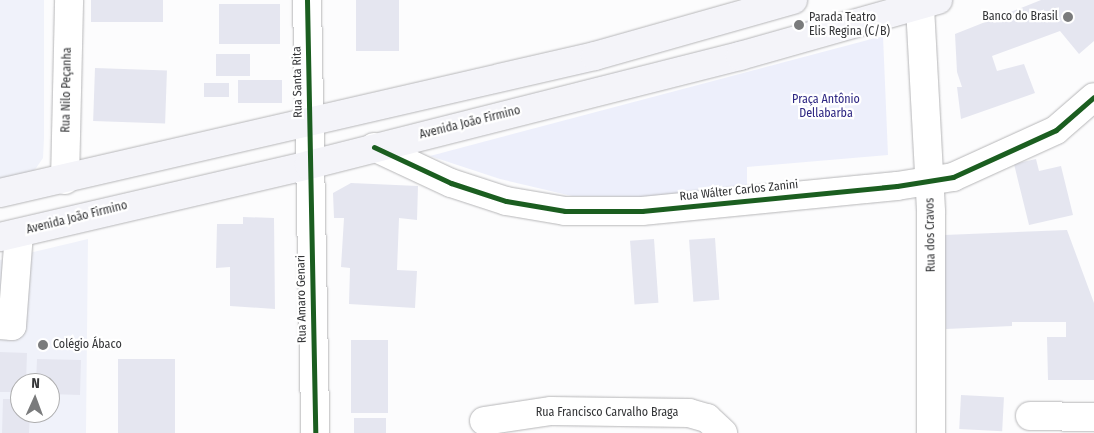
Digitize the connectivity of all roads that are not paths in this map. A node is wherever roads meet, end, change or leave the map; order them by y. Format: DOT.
graph roads {
  1 [pos="69,0"];
  2 [pos="307,0"];
  3 [pos="793,0"];
  4 [pos="929,3"];
  5 [pos="1094,97"];
  6 [pos="309,125"];
  7 [pos="374,147"];
  8 [pos="309,165"];
  9 [pos="65,180"];
  10 [pos="930,181"];
  11 [pos="0,193"];
  12 [pos="9,235"];
  13 [pos="0,326"];
  14 [pos="1030,416"];
  15 [pos="1094,417"];
  16 [pos="484,421"];
  17 [pos="315,433"];
  18 [pos="723,433"];
  19 [pos="931,433"];
  1 -- 9 [label="street, Rua Nilo Peçanha"];
  2 -- 6 [label="street, Rua Santa Rita"];
  3 -- 6 [label="main road"];
  4 -- 7 [label="main road, Avenida João Firmino"];
  4 -- 10 [label="street, Rua dos Cravos"];
  5 -- 10 [label="street, Rua Wálter Carlos Zanini"];
  6 -- 8 [label="street, Rua Santa Rita"];
  6 -- 9 [label="main road"];
  7 -- 8 [label="main road, Avenida João Firmino"];
  7 -- 10 [label="street, Rua Wálter Carlos Zanini"];
  8 -- 12 [label="main road, Avenida João Firmino"];
  8 -- 17 [label="street, Rua Amaro Genari"];
  9 -- 11 [label="main road"];
  10 -- 19 [label="street, Rua dos Cravos"];
  12 -- 13 [label="street"];
  14 -- 15 [label="street"];
  16 -- 18 [label="street, Rua Francisco Carvalho Braga"];
}
